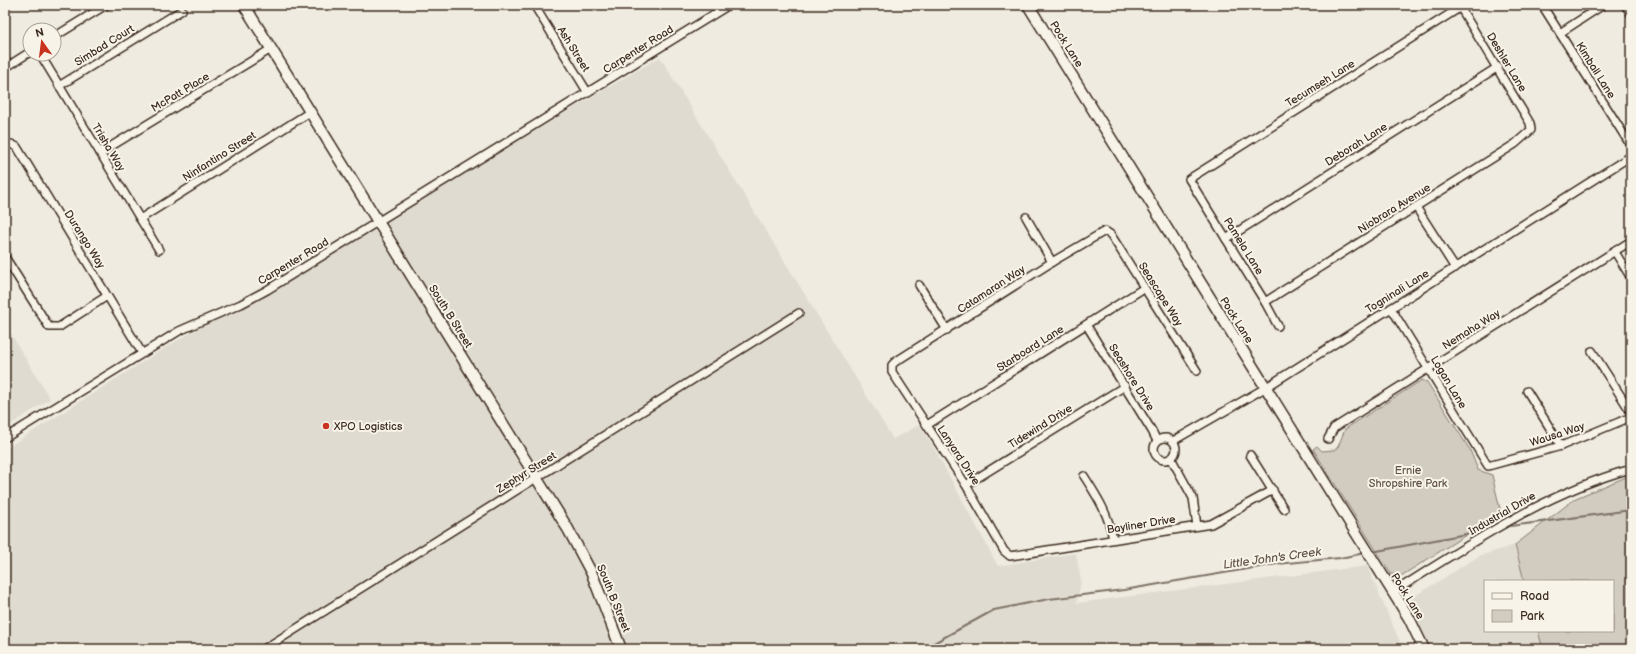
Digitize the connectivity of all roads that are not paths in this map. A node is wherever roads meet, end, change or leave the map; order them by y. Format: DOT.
graph roads {
  1 [pos="106,5"];
  2 [pos="244,5"];
  3 [pos="534,5"];
  4 [pos="729,5"];
  5 [pos="1028,5"];
  6 [pos="1542,5"];
  7 [pos="1603,5"];
  8 [pos="1625,5"];
  9 [pos="1462,6"];
  10 [pos="182,10"];
  11 [pos="1631,14"];
  12 [pos="62,32"];
  13 [pos="1560,33"];
  14 [pos="271,49"];
  15 [pos="22,57"];
  16 [pos="45,62"];
  17 [pos="5,68"];
  18 [pos="1498,68"];
  19 [pos="59,86"];
  20 [pos="588,93"];
  21 [pos="310,112"];
  22 [pos="1531,130"];
  23 [pos="5,144"];
  24 [pos="1631,146"];
  25 [pos="100,153"];
  26 [pos="1631,156"];
  27 [pos="1189,179"];
  28 [pos="1416,207"];
  29 [pos="1026,217"];
  30 [pos="140,219"];
  31 [pos="379,222"];
  32 [pos="1105,231"];
  33 [pos="1226,239"];
  34 [pos="1631,241"];
  35 [pos="159,250"];
  36 [pos="1615,252"];
  37 [pos="5,257"];
  38 [pos="1052,262"];
  39 [pos="1455,268"];
  40 [pos="1631,278"];
  41 [pos="919,285"];
  42 [pos="1144,288"];
  43 [pos="107,296"];
  44 [pos="1266,302"];
  45 [pos="1391,308"];
  46 [pos="799,313"];
  47 [pos="1088,326"];
  48 [pos="1278,326"];
  49 [pos="947,330"];
  50 [pos="1592,351"];
  51 [pos="142,353"];
  52 [pos="892,368"];
  53 [pos="1428,369"];
  54 [pos="1196,371"];
  55 [pos="1125,386"];
  56 [pos="1265,388"];
  57 [pos="1527,391"];
  58 [pos="1631,412"];
  59 [pos="1631,417"];
  60 [pos="927,425"];
  61 [pos="5,438"];
  62 [pos="1328,439"];
  63 [pos="1156,441"];
  64 [pos="1173,441"];
  65 [pos="1560,446"];
  66 [pos="1250,455"];
  67 [pos="1171,458"];
  68 [pos="1488,466"];
  69 [pos="1631,469"];
  70 [pos="1084,476"];
  71 [pos="537,478"];
  72 [pos="966,485"];
  73 [pos="1272,490"];
  74 [pos="1284,509"];
  75 [pos="1197,526"];
  76 [pos="1113,539"];
  77 [pos="1006,554"];
  78 [pos="1392,593"];
  79 [pos="264,649"];
  80 [pos="622,649"];
  81 [pos="1424,649"];
  1 -- 12 [label="street"];
  2 -- 14 [label="street, South B Street"];
  3 -- 20 [label="street, Ash Street"];
  4 -- 20 [label="street, Carpenter Road"];
  5 -- 56 [label="street, Pock Lane"];
  6 -- 13 [label="street, Kimball Lane"];
  7 -- 13 [label="street"];
  8 -- 11 [label="street"];
  9 -- 18 [label="street, Deshler Lane"];
  9 -- 27 [label="street, Tecumseh Lane"];
  10 -- 19 [label="street, Simbad Court"];
  13 -- 24 [label="street, Kimball Lane"];
  14 -- 21 [label="street, South B Street"];
  14 -- 25 [label="street, McPatt Place"];
  15 -- 17 [label="street"];
  16 -- 19 [label="street, Trisha Way"];
  18 -- 22 [label="street, Deshler Lane"];
  18 -- 33 [label="street, Deborah Lane"];
  19 -- 25 [label="street, Trisha Way"];
  20 -- 31 [label="street, Carpenter Road"];
  21 -- 30 [label="street, Ninfantino Street"];
  21 -- 31 [label="street, South B Street"];
  22 -- 28 [label="street, Niobrara Avenue"];
  23 -- 43 [label="street, Durango Way"];
  25 -- 30 [label="street, Trisha Way"];
  26 -- 39 [label="street, Togninali Lane"];
  27 -- 33 [label="street, Pamela Lane"];
  28 -- 39 [label="street"];
  28 -- 44 [label="street, Niobrara Avenue"];
  29 -- 38 [label="street"];
  30 -- 35 [label="street, Trisha Way"];
  31 -- 51 [label="street, Carpenter Road"];
  31 -- 71 [label="street, South B Street"];
  32 -- 38 [label="street, Catamaran Way"];
  32 -- 42 [label="street, Seascape Way"];
  33 -- 44 [label="street, Pamela Lane"];
  34 -- 36 [label="street, Nemaha Way"];
  36 -- 40 [label="street"];
  36 -- 53 [label="street, Nemaha Way"];
  37 -- 43 [label="street"];
  38 -- 49 [label="street, Catamaran Way"];
  39 -- 45 [label="street, Togninali Lane"];
  41 -- 49 [label="street"];
  42 -- 47 [label="street, Starboard Lane"];
  42 -- 54 [label="street, Seascape Way"];
  43 -- 51 [label="street, Durango Way"];
  44 -- 48 [label="street, Pamela Lane"];
  45 -- 53 [label="street, Logan Lane"];
  45 -- 56 [label="street, Togninali Lane"];
  46 -- 71 [label="street, Zephyr Street"];
  47 -- 55 [label="street, Seashore Drive"];
  47 -- 60 [label="street, Starboard Lane"];
  49 -- 52 [label="street, Catamaran Way"];
  50 -- 58 [label="street"];
  51 -- 61 [label="street, Carpenter Road"];
  52 -- 60 [label="street, Lanyard Drive"];
  53 -- 62 [label="street, Nemaha Way"];
  53 -- 68 [label="street, Logan Lane"];
  55 -- 63 [label="street, Seashore Drive"];
  55 -- 72 [label="street, Tidewind Drive"];
  56 -- 64 [label="street, Togninali Lane"];
  56 -- 78 [label="street, Pock Lane"];
  57 -- 65 [label="street"];
  59 -- 65 [label="street, Wausa Way"];
  60 -- 72 [label="street, Lanyard Drive"];
  63 -- 64 [label="street"];
  63 -- 67 [label="street, Seashore Drive"];
  64 -- 67 [label="street"];
  65 -- 68 [label="street, Wausa Way"];
  66 -- 73 [label="street"];
  67 -- 75 [label="street"];
  69 -- 78 [label="street, Industrial Drive"];
  70 -- 76 [label="street"];
  71 -- 79 [label="street, Zephyr Street"];
  71 -- 80 [label="street, South B Street"];
  72 -- 77 [label="street, Lanyard Drive"];
  73 -- 74 [label="street"];
  73 -- 75 [label="street, Bayliner Drive"];
  75 -- 76 [label="street, Bayliner Drive"];
  76 -- 77 [label="street, Bayliner Drive"];
  78 -- 81 [label="street, Pock Lane"];
}
